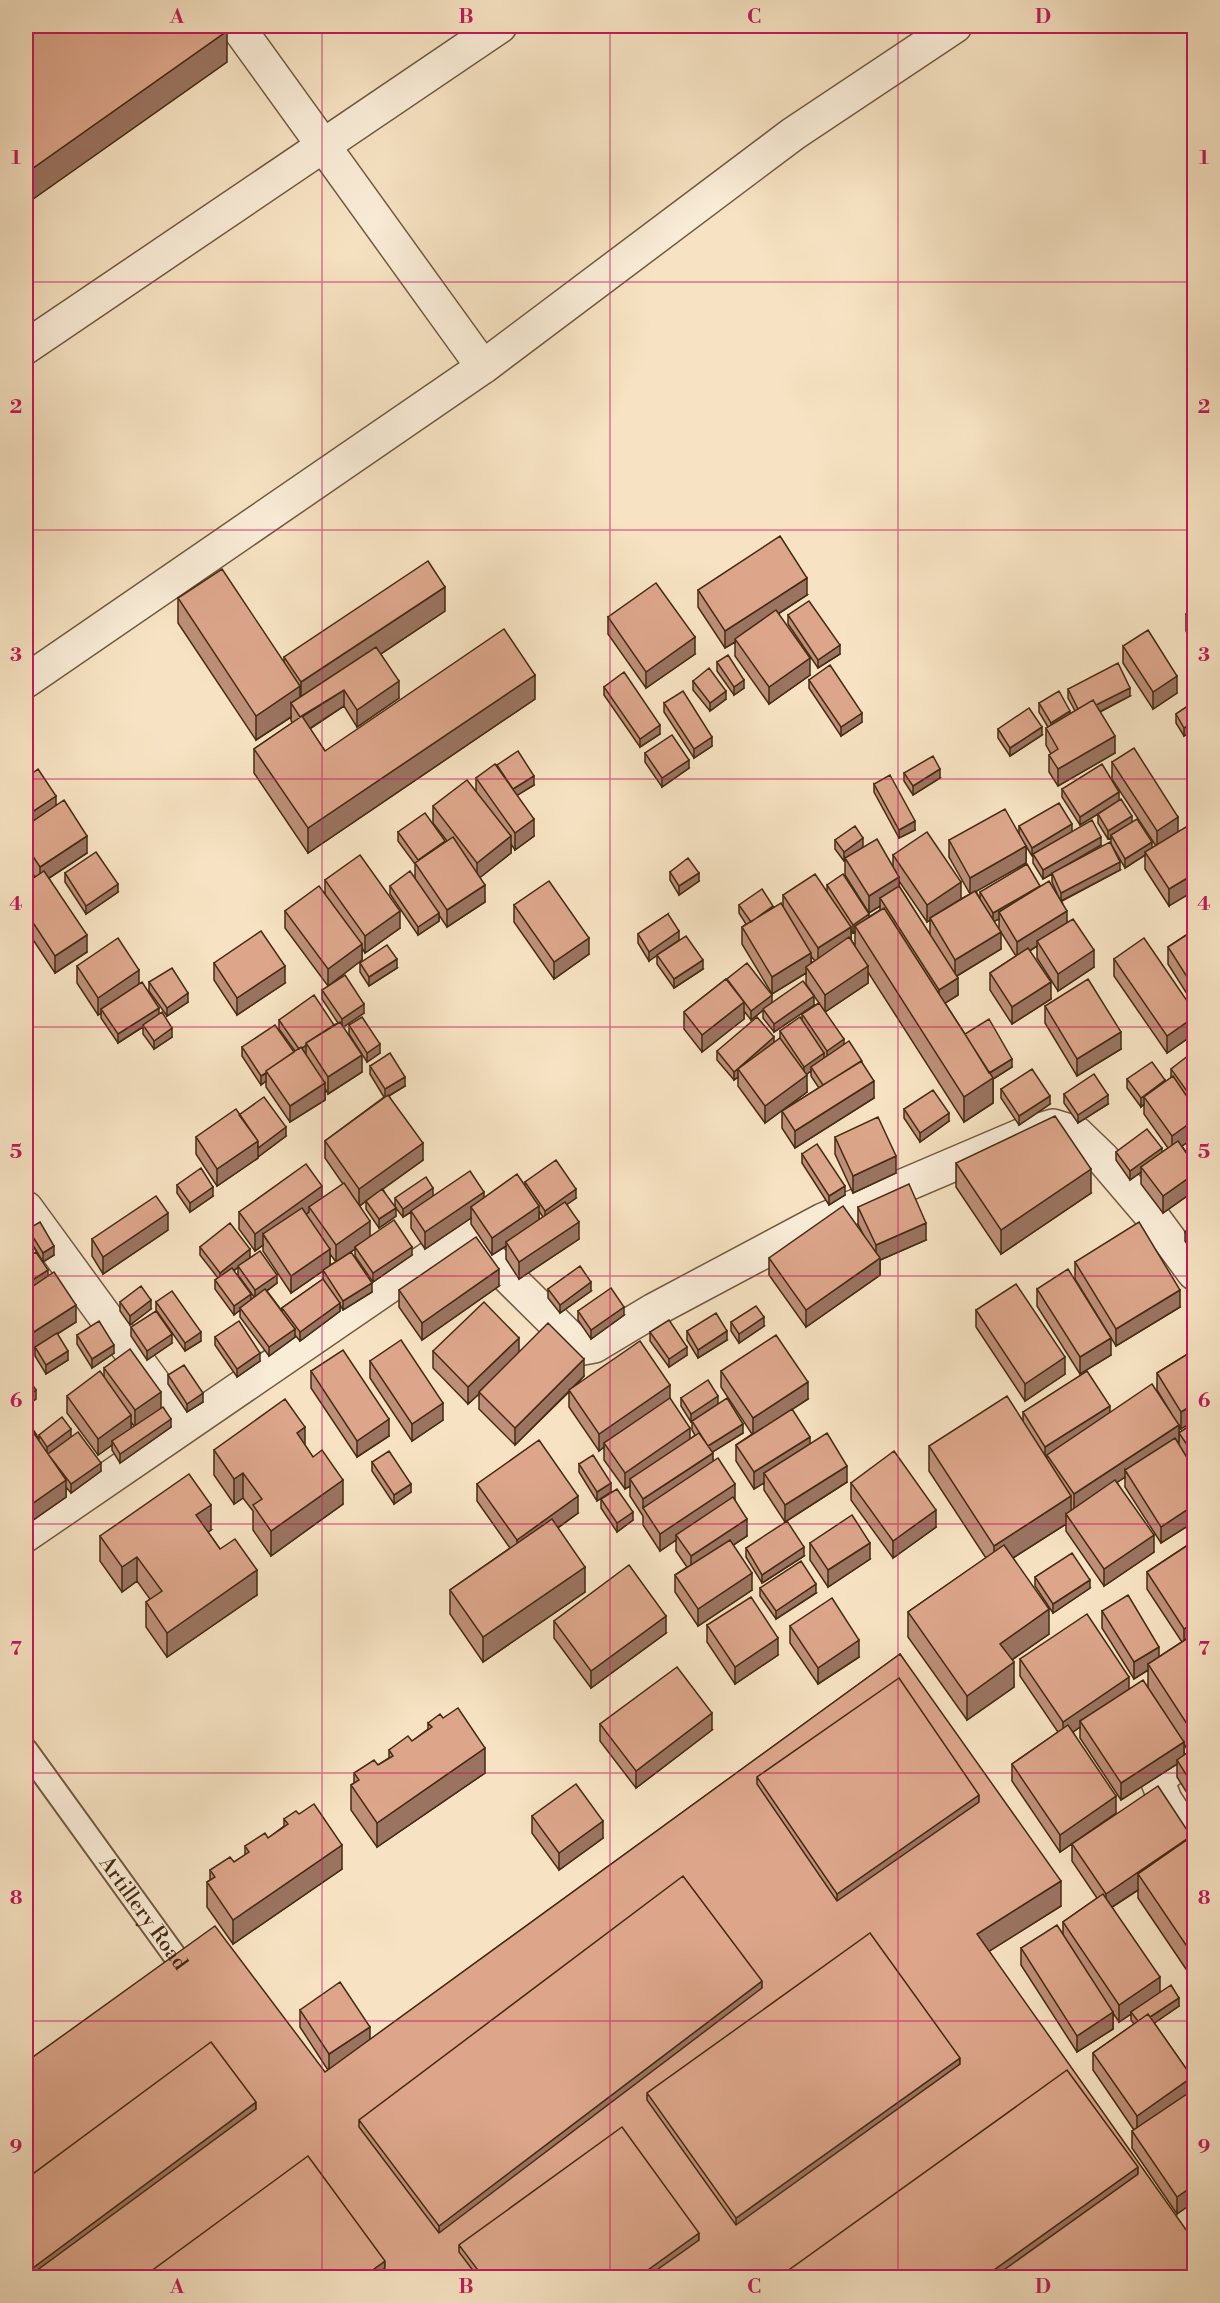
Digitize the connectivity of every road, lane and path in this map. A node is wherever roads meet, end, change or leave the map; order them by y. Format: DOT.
graph roads {
  1 [pos="237,26"];
  2 [pos="501,26"];
  3 [pos="955,26"];
  4 [pos="325,146"];
  5 [pos="26,347"];
  6 [pos="483,367"];
  7 [pos="26,681"];
  8 [pos="26,1208"];
  9 [pos="1194,1273"];
  10 [pos="184,1426"];
  11 [pos="26,1535"];
  12 [pos="26,1750"];
  13 [pos="1194,1754"];
  14 [pos="1194,1844"];
  15 [pos="199,1998"];
  1 -- 4 [label="street"];
  2 -- 4 [label="street"];
  3 -- 6 [label="street"];
  4 -- 5 [label="street"];
  4 -- 6 [label="street"];
  6 -- 7 [label="street"];
  8 -- 10 [label="street"];
  9 -- 10 [label="street"];
  10 -- 11 [label="street"];
  12 -- 15 [label="lane, Artillery Road"];
  13 -- 14 [label="street"];
}
